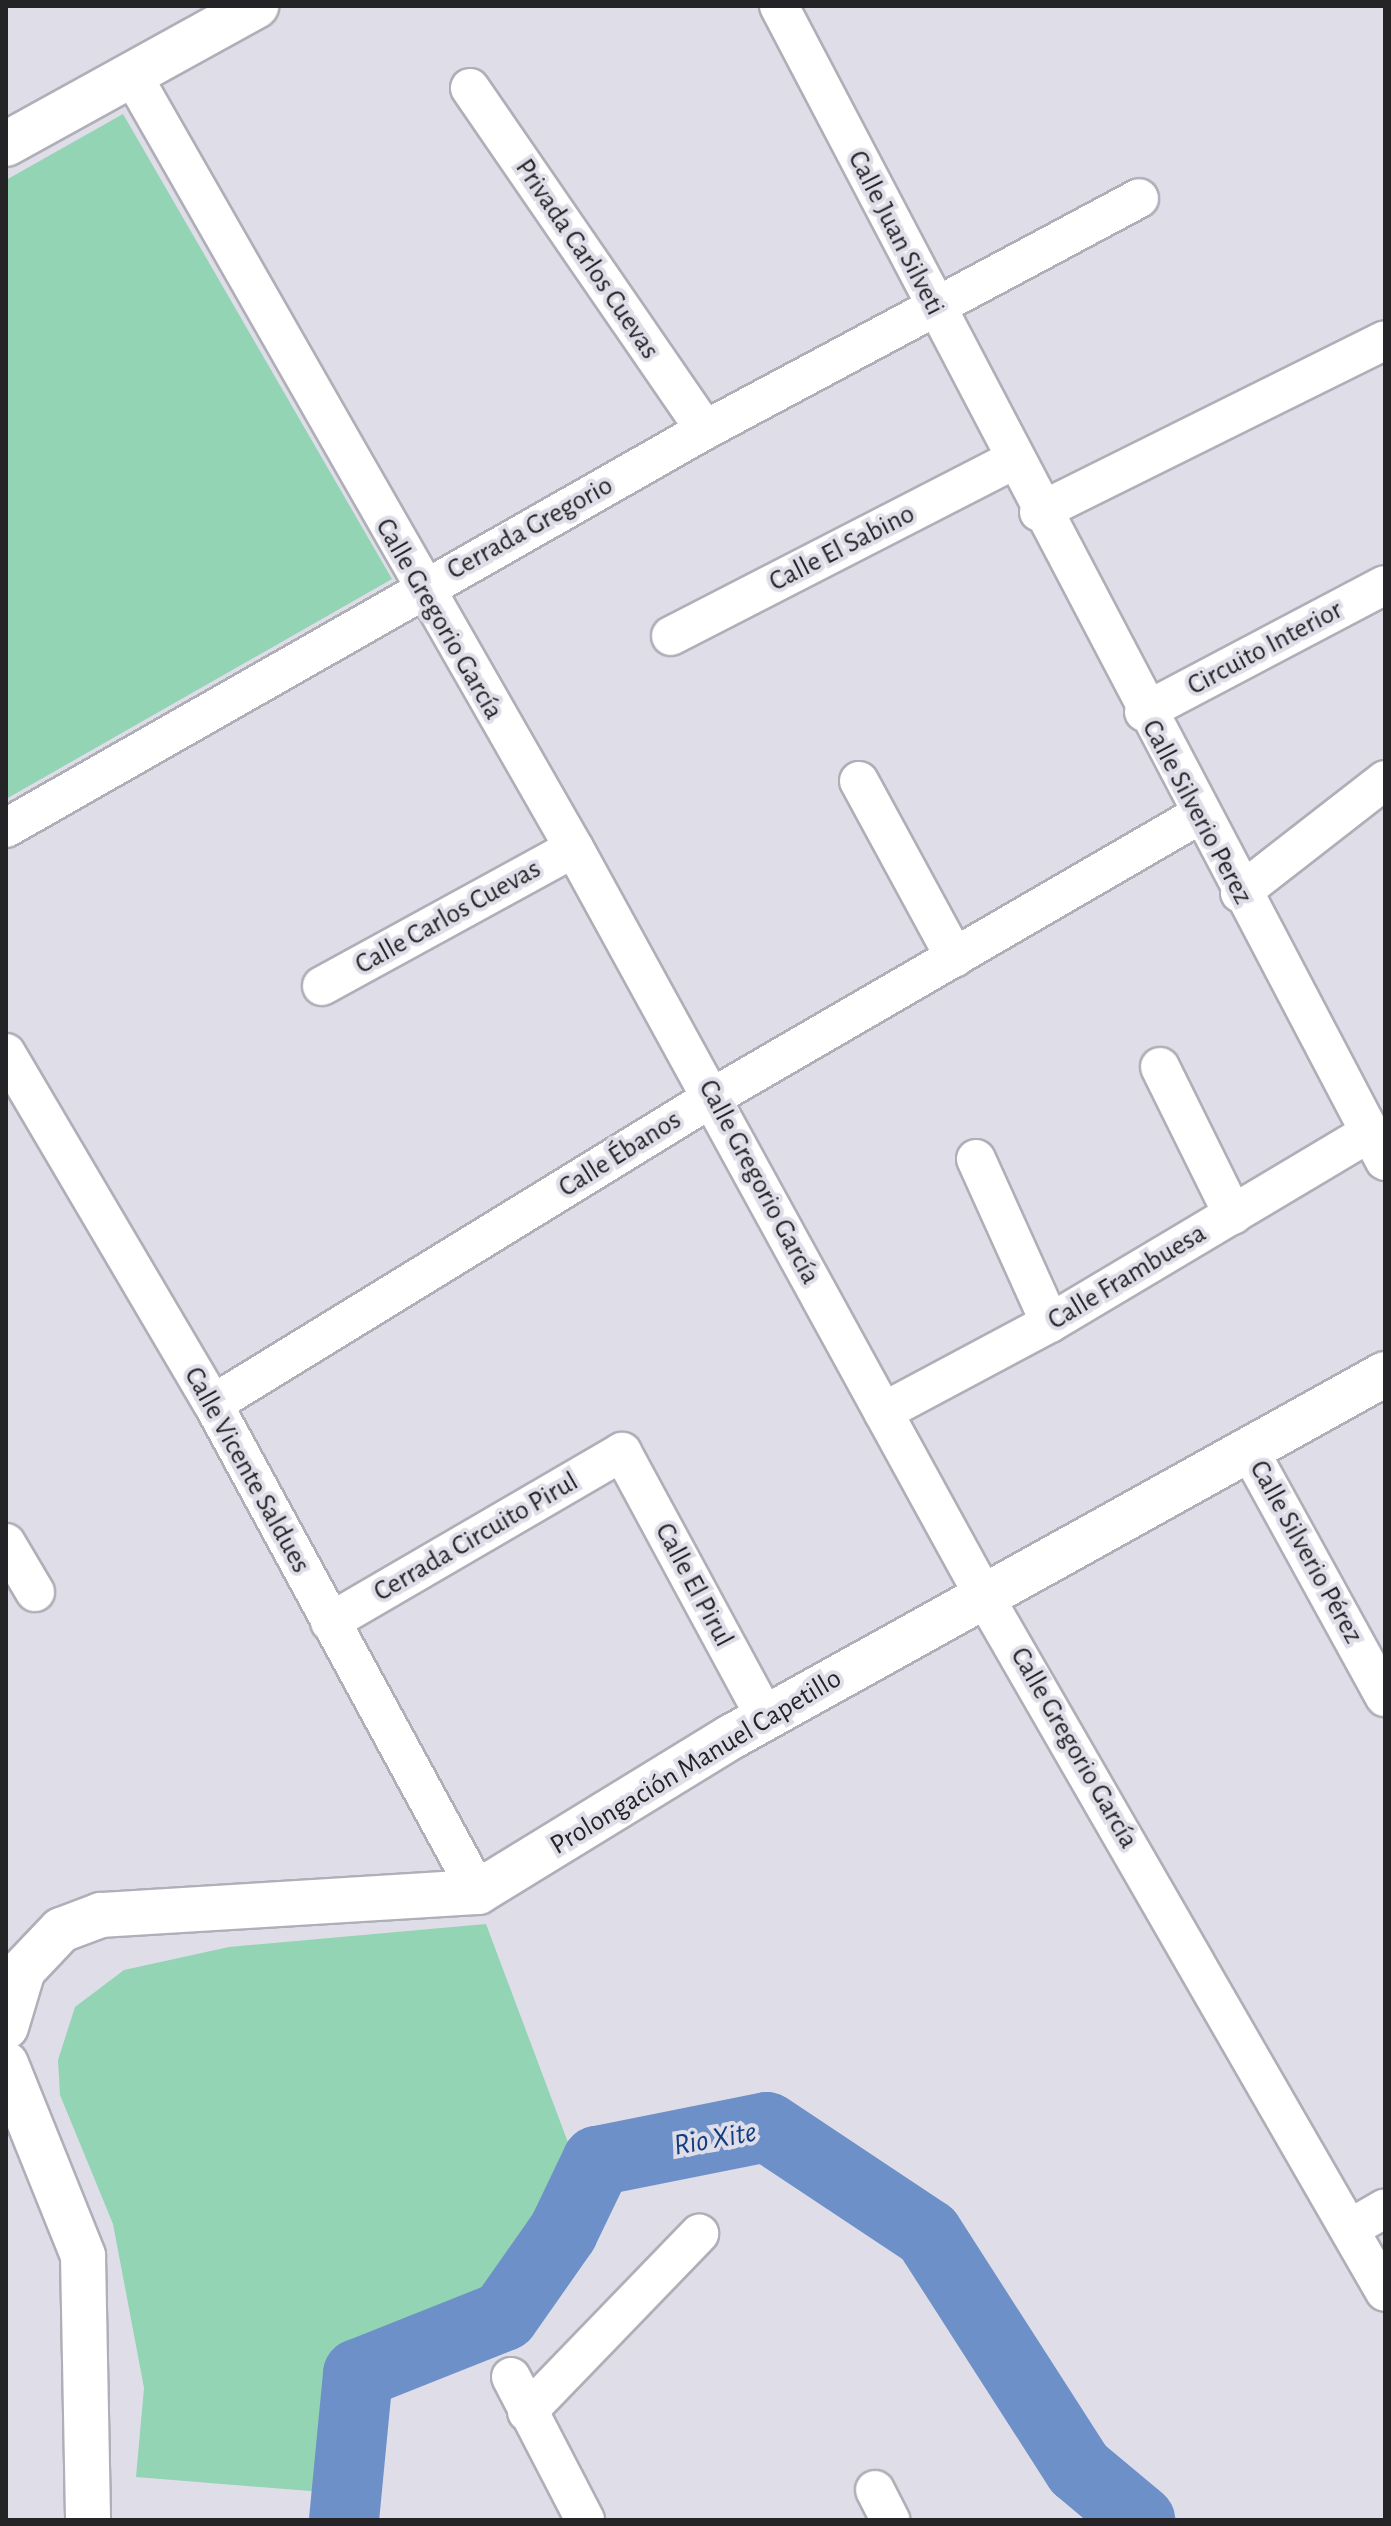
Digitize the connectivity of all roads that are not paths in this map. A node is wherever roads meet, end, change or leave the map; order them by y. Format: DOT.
graph roads {
  1 [pos="256,6"];
  2 [pos="779,6"];
  3 [pos="131,73"];
  4 [pos="470,88"];
  5 [pos="6,144"];
  6 [pos="1139,198"];
  7 [pos="936,310"];
  8 [pos="1385,340"];
  9 [pos="705,430"];
  10 [pos="1012,461"];
  11 [pos="1039,512"];
  12 [pos="1385,585"];
  13 [pos="421,590"];
  14 [pos="671,636"];
  15 [pos="1144,712"];
  16 [pos="1385,780"];
  17 [pos="859,781"];
  18 [pos="1199,815"];
  19 [pos="6,828"];
  20 [pos="574,848"];
  21 [pos="1240,893"];
  22 [pos="955,958"];
  23 [pos="322,986"];
  24 [pos="6,1053"];
  25 [pos="1160,1067"];
  26 [pos="713,1097"];
  27 [pos="1376,1148"];
  28 [pos="976,1159"];
  29 [pos="1233,1215"];
  30 [pos="1050,1323"];
  31 [pos="1385,1374"];
  32 [pos="213,1404"];
  33 [pos="883,1412"];
  34 [pos="1249,1450"];
  35 [pos="622,1452"];
  36 [pos="6,1543"];
  37 [pos="35,1592"];
  38 [pos="984,1596"];
  39 [pos="330,1622"];
  40 [pos="1385,1697"];
  41 [pos="766,1718"];
  42 [pos="478,1892"];
  43 [pos="10,1993"];
  44 [pos="6,2064"];
  45 [pos="1385,2208"];
  46 [pos="1351,2228"];
  47 [pos="699,2234"];
  48 [pos="1385,2292"];
  49 [pos="511,2377"];
  50 [pos="527,2412"];
  51 [pos="88,2520"];
  52 [pos="585,2520"];
  1 -- 3 [label="street"];
  2 -- 7 [label="street, Calle Juan Silveti"];
  3 -- 5 [label="street"];
  3 -- 13 [label="street, Calle Gregorio García"];
  4 -- 9 [label="street, Privada Carlos Cuevas"];
  6 -- 7 [label="street"];
  7 -- 9 [label="street, Cerrada Gregorio"];
  7 -- 10 [label="street, Calle Juan Silveti"];
  8 -- 11 [label="street"];
  9 -- 13 [label="street, Cerrada Gregorio"];
  10 -- 11 [label="street, Calle Silverio Perez"];
  10 -- 14 [label="street, Calle El Sabino"];
  11 -- 15 [label="street, Calle Silverio Perez"];
  12 -- 15 [label="street, Circuito Interior"];
  13 -- 19 [label="street, Cerrada Gregorio"];
  13 -- 20 [label="street, Calle Gregorio García"];
  15 -- 18 [label="street, Calle Silverio Perez"];
  16 -- 21 [label="street"];
  17 -- 22 [label="street"];
  18 -- 21 [label="street, Calle Silverio Perez"];
  18 -- 22 [label="street, Calle Ébanos"];
  20 -- 23 [label="street, Calle Carlos Cuevas"];
  20 -- 26 [label="street, Calle Gregorio García"];
  21 -- 27 [label="street, Calle Silverio Perez"];
  22 -- 26 [label="street, Calle Ébanos"];
  24 -- 32 [label="street, Calle Vicente Saldues"];
  25 -- 29 [label="street"];
  26 -- 32 [label="street, Calle Ébanos"];
  26 -- 33 [label="street, Calle Gregorio García"];
  27 -- 29 [label="street, Calle Frambuesa"];
  28 -- 30 [label="street"];
  29 -- 30 [label="street, Calle Frambuesa"];
  30 -- 33 [label="street, Calle Frambuesa"];
  31 -- 34 [label="street, Prolongación Manuel Capetillo"];
  32 -- 39 [label="street, Calle Vicente Saldues"];
  33 -- 38 [label="street, Calle Gregorio García"];
  34 -- 38 [label="street, Prolongación Manuel Capetillo"];
  34 -- 40 [label="street, Calle Silverio Pérez"];
  35 -- 39 [label="street, Cerrada Circuito Pirul"];
  35 -- 41 [label="street, Calle El Pirul"];
  36 -- 37 [label="street"];
  38 -- 41 [label="street, Prolongación Manuel Capetillo"];
  38 -- 46 [label="street, Calle Gregorio García"];
  39 -- 42 [label="street, Calle Vicente Saldues"];
  41 -- 42 [label="street, Prolongación Manuel Capetillo"];
  42 -- 43 [label="street, Prolongación Manuel Capetillo"];
  44 -- 51 [label="street"];
  45 -- 46 [label="street"];
  46 -- 48 [label="street, Calle Gregorio García"];
  47 -- 50 [label="street"];
  49 -- 50 [label="street"];
  50 -- 52 [label="street"];
}
